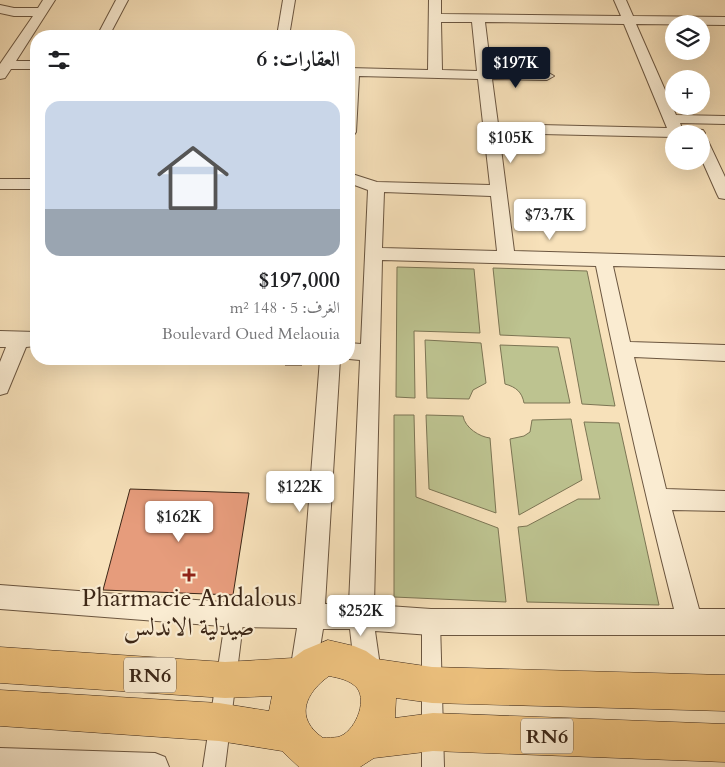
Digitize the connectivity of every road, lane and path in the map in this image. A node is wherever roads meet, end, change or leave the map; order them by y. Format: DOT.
graph roads {
  1 [pos="49,0"];
  2 [pos="122,0"];
  3 [pos="289,0"];
  4 [pos="435,0"];
  5 [pos="620,0"];
  6 [pos="0,9"];
  7 [pos="42,12"];
  8 [pos="435,18"];
  9 [pos="478,19"];
  10 [pos="628,20"];
  11 [pos="725,21"];
  12 [pos="106,30"];
  13 [pos="285,30"];
  14 [pos="5,63"];
  15 [pos="30,65"];
  16 [pos="355,72"];
  17 [pos="436,74"];
  18 [pos="486,75"];
  19 [pos="547,76"];
  20 [pos="691,119"];
  21 [pos="725,120"];
  22 [pos="674,125"];
  23 [pos="676,125"];
  24 [pos="694,125"];
  25 [pos="665,126"];
  26 [pos="492,128"];
  27 [pos="710,161"];
  28 [pos="355,180"];
  29 [pos="0,184"];
  30 [pos="30,184"];
  31 [pos="376,187"];
  32 [pos="499,191"];
  33 [pos="725,194"];
  34 [pos="374,254"];
  35 [pos="506,256"];
  36 [pos="603,260"];
  37 [pos="725,263"];
  38 [pos="18,339"];
  39 [pos="621,349"];
  40 [pos="355,352"];
  41 [pos="370,353"];
  42 [pos="725,353"];
  43 [pos="330,365"];
  44 [pos="0,387"];
  45 [pos="657,499"];
  46 [pos="725,501"];
  47 [pos="0,597"];
  48 [pos="235,615"];
  49 [pos="312,616"];
  50 [pos="361,617"];
  51 [pos="689,620"];
  52 [pos="431,622"];
  53 [pos="725,622"];
  54 [pos="0,665"];
  55 [pos="301,674"];
  56 [pos="369,674"];
  57 [pos="225,680"];
  58 [pos="432,685"];
  59 [pos="725,693"];
  60 [pos="0,708"];
  61 [pos="219,722"];
  62 [pos="293,734"];
  63 [pos="369,740"];
  64 [pos="725,742"];
  65 [pos="433,749"];
  66 [pos="0,762"];
  67 [pos="338,763"];
  68 [pos="155,767"];
  69 [pos="214,767"];
  1 -- 7 [label="street"];
  2 -- 12 [label="street"];
  3 -- 13 [label="street"];
  4 -- 8 [label="street"];
  5 -- 10 [label="street"];
  6 -- 7 [label="street"];
  7 -- 14 [label="street"];
  8 -- 9 [label="street"];
  8 -- 17 [label="street"];
  9 -- 10 [label="street"];
  9 -- 18 [label="street"];
  10 -- 11 [label="street"];
  10 -- 22 [label="street"];
  14 -- 15 [label="street"];
  16 -- 17 [label="street"];
  17 -- 18 [label="street"];
  18 -- 19 [label="street"];
  18 -- 26 [label="street"];
  20 -- 21 [label="street"];
  20 -- 23 [label="street"];
  20 -- 24 [label="street"];
  25 -- 26 [label="street"];
  26 -- 32 [label="street"];
  27 -- 33 [label="street"];
  28 -- 31 [label="street"];
  29 -- 30 [label="street"];
  31 -- 32 [label="street"];
  31 -- 34 [label="street"];
  32 -- 35 [label="street"];
  34 -- 35 [label="street"];
  34 -- 41 [label="street"];
  35 -- 36 [label="street"];
  36 -- 37 [label="street"];
  36 -- 39 [label="street"];
  38 -- 44 [label="street"];
  39 -- 42 [label="street"];
  39 -- 45 [label="street"];
  40 -- 41 [label="street"];
  41 -- 50 [label="street"];
  43 -- 49 [label="street"];
  45 -- 46 [label="street"];
  45 -- 51 [label="street"];
  47 -- 48 [label="street"];
  48 -- 49 [label="street"];
  48 -- 57 [label="street"];
  49 -- 50 [label="street"];
  49 -- 55 [label="street"];
  50 -- 52 [label="street"];
  50 -- 56 [label="street"];
  51 -- 52 [label="street"];
  51 -- 53 [label="street"];
  52 -- 58 [label="street"];
  54 -- 57 [label="main road, RN6"];
  55 -- 56 [label="main road, RN6"];
  55 -- 57 [label="main road, RN6"];
  55 -- 62 [label="main road"];
  56 -- 58 [label="main road, RN6"];
  56 -- 63 [label="main road"];
  57 -- 61 [label="street"];
  58 -- 59 [label="main road, RN6"];
  58 -- 65 [label="street"];
  60 -- 61 [label="main road, RN6"];
  61 -- 62 [label="main road, RN6"];
  61 -- 69 [label="street"];
  62 -- 67 [label="main road"];
  63 -- 65 [label="main road, RN6"];
  63 -- 67 [label="main road"];
  64 -- 65 [label="main road, RN6"];
  66 -- 68 [label="street"];
}
